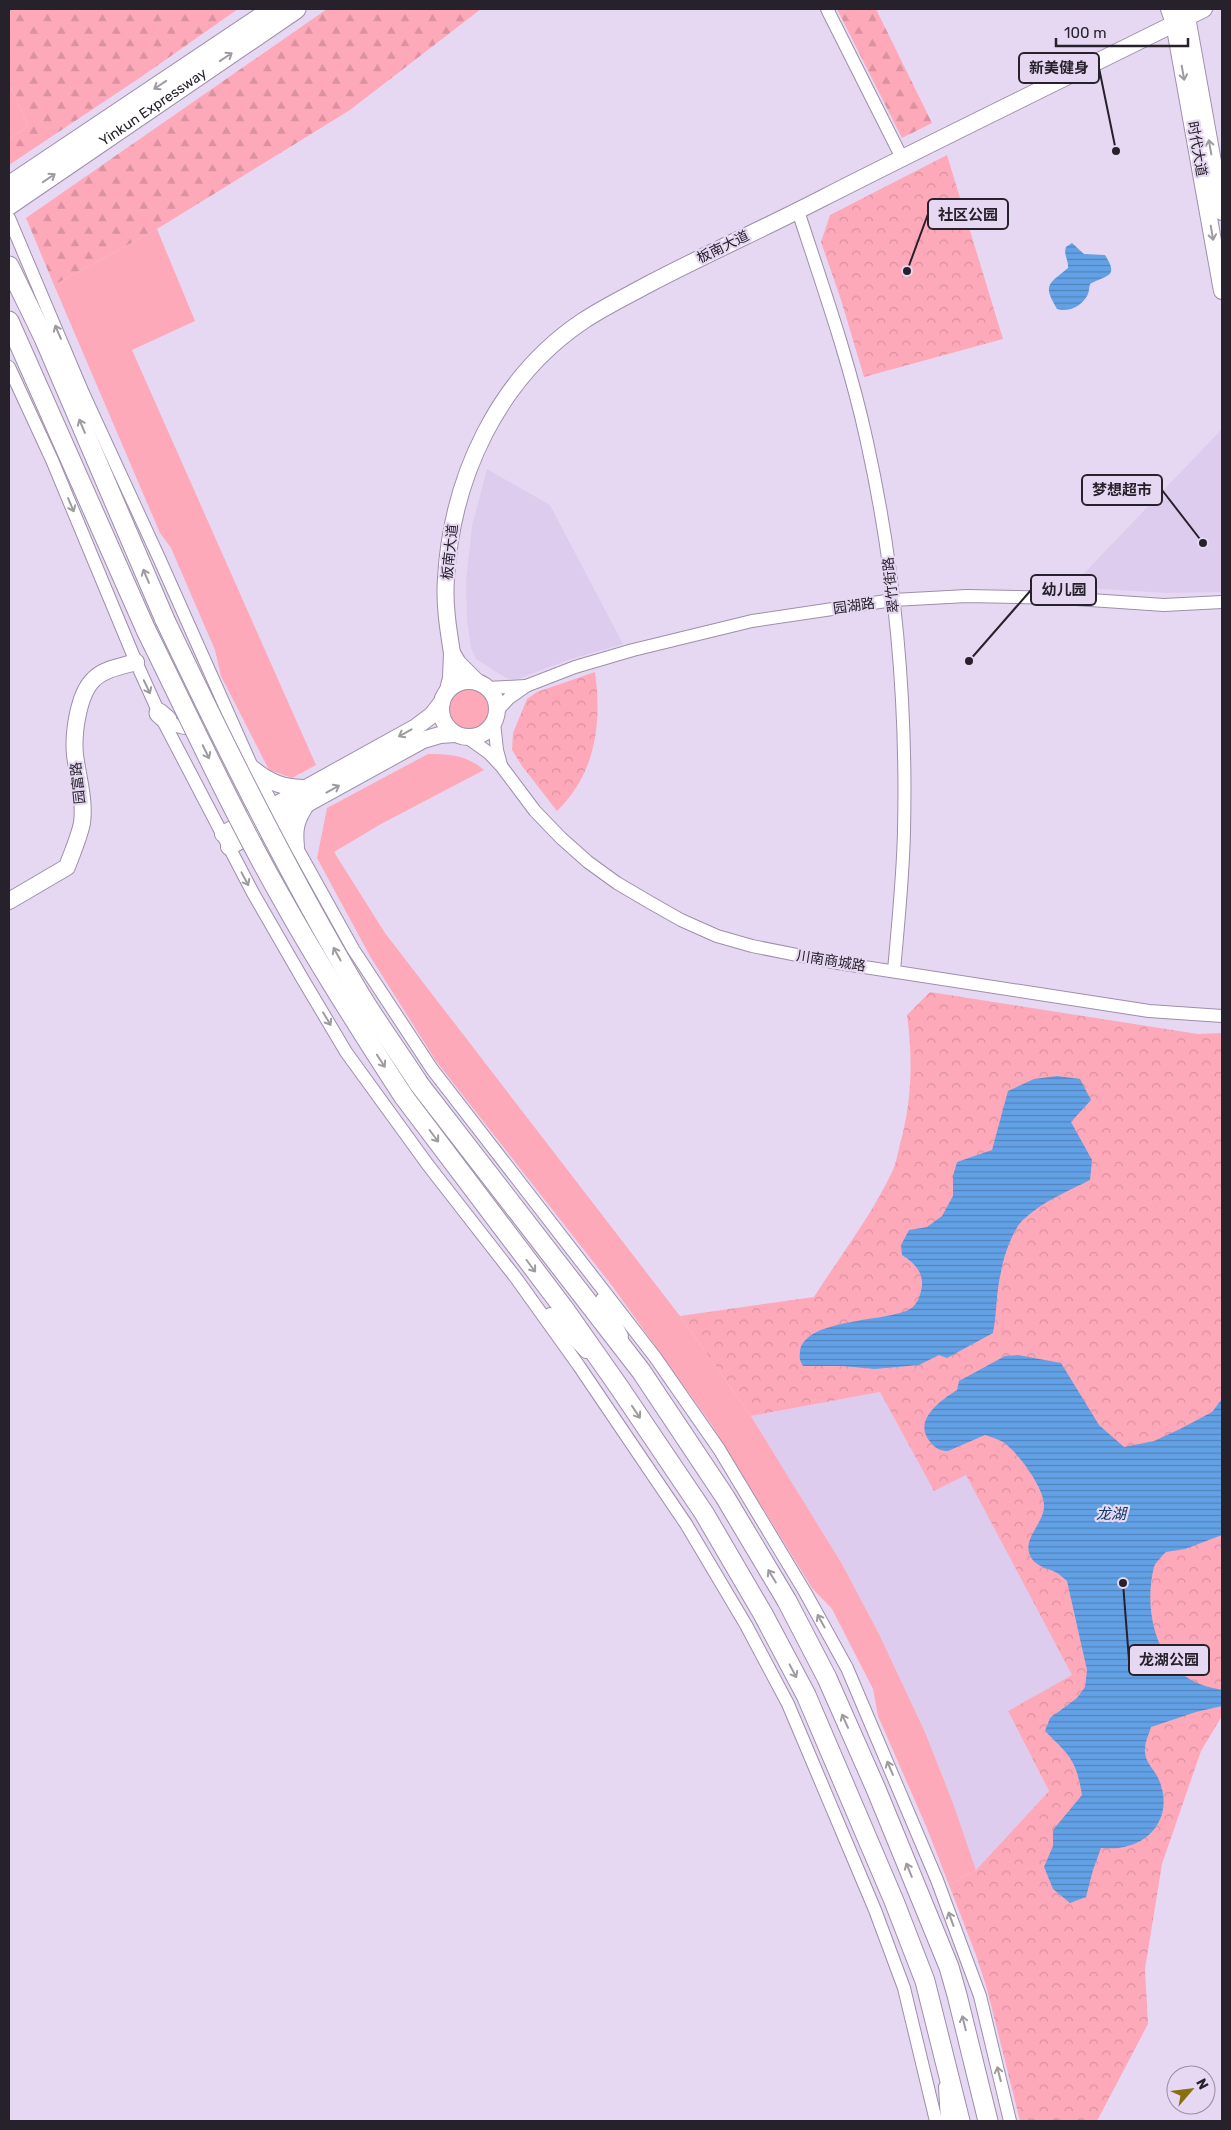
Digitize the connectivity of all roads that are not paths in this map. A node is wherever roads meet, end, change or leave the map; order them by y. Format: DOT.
graph roads {
  1 [pos="273,9"];
  2 [pos="296,9"];
  3 [pos="827,9"];
  4 [pos="1204,9"];
  5 [pos="1178,14"];
  6 [pos="902,158"];
  7 [pos="9,186"];
  8 [pos="9,205"];
  9 [pos="798,211"];
  10 [pos="1222,212"];
  11 [pos="9,218"];
  12 [pos="9,266"];
  13 [pos="1222,291"];
  14 [pos="9,321"];
  15 [pos="44,338"];
  16 [pos="9,367"];
  17 [pos="35,380"];
  18 [pos="83,393"];
  19 [pos="52,460"];
  20 [pos="893,600"];
  21 [pos="1222,602"];
  22 [pos="452,653"];
  23 [pos="136,662"];
  24 [pos="482,685"];
  25 [pos="526,686"];
  26 [pos="216,689"];
  27 [pos="445,696"];
  28 [pos="163,717"];
  29 [pos="496,717"];
  30 [pos="462,736"];
  31 [pos="502,767"];
  32 [pos="252,769"];
  33 [pos="307,796"];
  34 [pos="276,813"];
  35 [pos="226,841"];
  36 [pos="296,847"];
  37 [pos="9,901"];
  38 [pos="353,949"];
  39 [pos="894,971"];
  40 [pos="302,978"];
  41 [pos="1222,1016"];
  42 [pos="584,1264"];
  43 [pos="516,1278"];
  44 [pos="641,1372"];
  45 [pos="619,1387"];
  46 [pos="971,2050"];
  47 [pos="944,2060"];
  48 [pos="936,2121"];
  49 [pos="947,2121"];
  50 [pos="960,2121"];
  51 [pos="988,2121"];
  52 [pos="1001,2121"];
  53 [pos="1010,2121"];
  1 -- 7 [label="highway, Yinkun Expressway, one-way"];
  8 -- 2 [label="highway, Yinkun Expressway, one-way"];
  3 -- 6 [label="street"];
  4 -- 5 [label="main road, 板南大道"];
  5 -- 6 [label="main road, 板南大道"];
  10 -- 5 [label="main road, 时代大道, one-way"];
  5 -- 13 [label="main road, 时代大道, one-way"];
  6 -- 9 [label="main road, 板南大道"];
  9 -- 20 [label="street, 翠竹街路"];
  9 -- 22 [label="main road, 板南大道"];
  18 -- 11 [label="street, one-way"];
  12 -- 15 [label="highway"];
  14 -- 17 [label="highway"];
  15 -- 18 [label="street"];
  44 -- 15 [label="highway, one-way, bridge"];
  16 -- 19 [label="street"];
  17 -- 19 [label="street"];
  17 -- 45 [label="highway, one-way, bridge"];
  18 -- 26 [label="street"];
  19 -- 23 [label="street, one-way"];
  20 -- 21 [label="street, 园湖路"];
  20 -- 25 [label="street, 园湖路"];
  20 -- 39 [label="street, 翠竹街路"];
  22 -- 24 [label="main road"];
  22 -- 27 [label="main road, 板南大道"];
  23 -- 28 [label="street, one-way"];
  23 -- 37 [label="main road, 园富路"];
  24 -- 25 [label="street"];
  24 -- 27 [label="main road"];
  24 -- 29 [label="main road"];
  25 -- 29 [label="street"];
  26 -- 28 [label="street"];
  26 -- 32 [label="street"];
  27 -- 30 [label="main road"];
  27 -- 33 [label="main road, one-way"];
  28 -- 35 [label="street"];
  29 -- 30 [label="main road"];
  29 -- 31 [label="street"];
  30 -- 31 [label="street"];
  33 -- 30 [label="main road, one-way"];
  31 -- 39 [label="street, 川南商城路"];
  32 -- 33 [label="main road"];
  32 -- 34 [label="street"];
  33 -- 34 [label="main road"];
  33 -- 36 [label="main road"];
  34 -- 35 [label="main road"];
  34 -- 36 [label="street"];
  35 -- 40 [label="street, one-way"];
  36 -- 38 [label="street"];
  38 -- 40 [label="street"];
  38 -- 42 [label="street"];
  39 -- 41 [label="street, 川南商城路"];
  40 -- 43 [label="street, one-way"];
  42 -- 44 [label="street"];
  53 -- 42 [label="street, one-way"];
  43 -- 45 [label="street"];
  43 -- 48 [label="street"];
  46 -- 44 [label="highway, one-way"];
  45 -- 47 [label="highway, one-way"];
  46 -- 51 [label="highway"];
  46 -- 52 [label="highway"];
  47 -- 49 [label="street"];
  47 -- 50 [label="highway"];
}
